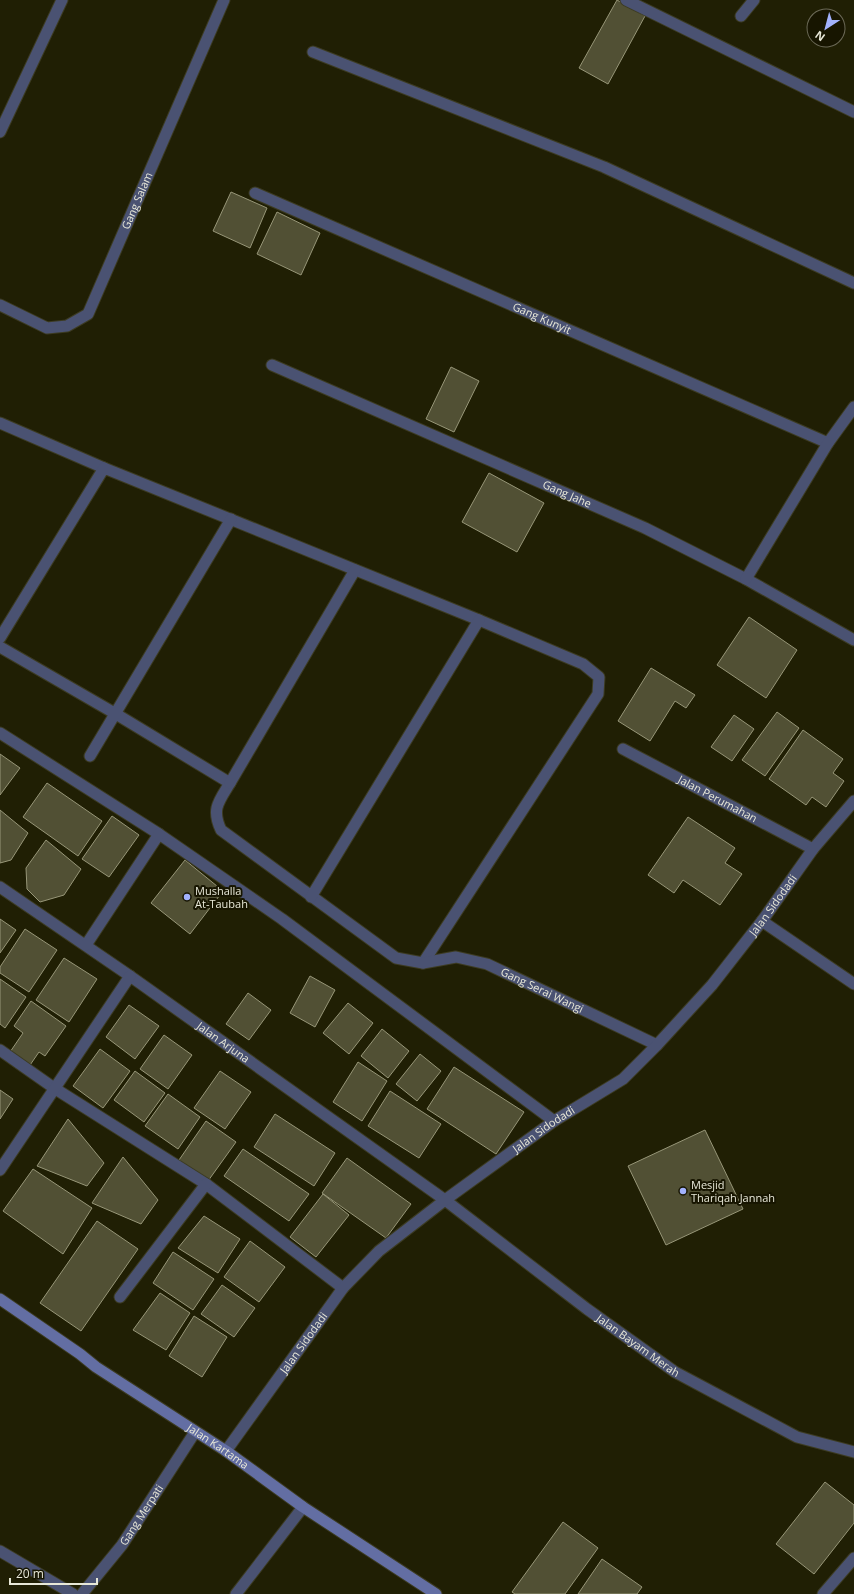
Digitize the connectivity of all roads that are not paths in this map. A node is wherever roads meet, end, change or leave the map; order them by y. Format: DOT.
graph roads {
  1 [pos="62,0"];
  2 [pos="224,0"];
  3 [pos="626,0"];
  4 [pos="754,0"];
  5 [pos="741,16"];
  6 [pos="313,52"];
  7 [pos="854,112"];
  8 [pos="0,132"];
  9 [pos="255,193"];
  10 [pos="854,283"];
  11 [pos="0,305"];
  12 [pos="272,366"];
  13 [pos="852,414"];
  14 [pos="0,422"];
  15 [pos="828,442"];
  16 [pos="104,468"];
  17 [pos="231,519"];
  18 [pos="355,570"];
  19 [pos="746,579"];
  20 [pos="479,620"];
  21 [pos="0,638"];
  22 [pos="854,640"];
  23 [pos="0,647"];
  24 [pos="116,714"];
  25 [pos="0,733"];
  26 [pos="623,749"];
  27 [pos="90,756"];
  28 [pos="230,783"];
  29 [pos="854,801"];
  30 [pos="159,834"];
  31 [pos="813,849"];
  32 [pos="0,887"];
  33 [pos="311,897"];
  34 [pos="762,921"];
  35 [pos="86,945"];
  36 [pos="423,963"];
  37 [pos="130,976"];
  38 [pos="854,984"];
  39 [pos="657,1045"];
  40 [pos="0,1050"];
  41 [pos="54,1088"];
  42 [pos="554,1121"];
  43 [pos="0,1170"];
  44 [pos="206,1184"];
  45 [pos="445,1200"];
  46 [pos="343,1288"];
  47 [pos="120,1297"];
  48 [pos="0,1299"];
  49 [pos="195,1432"];
  50 [pos="226,1451"];
  51 [pos="854,1452"];
  52 [pos="303,1507"];
  53 [pos="0,1551"];
  54 [pos="854,1558"];
  55 [pos="73,1594"];
  56 [pos="82,1594"];
  57 [pos="236,1594"];
  58 [pos="436,1594"];
  59 [pos="823,1594"];
  1 -- 8 [label="street"];
  2 -- 11 [label="street, Gang Salam"];
  3 -- 7 [label="street"];
  4 -- 5 [label="street"];
  6 -- 10 [label="street"];
  9 -- 15 [label="street, Gang Kunyit"];
  12 -- 19 [label="street, Gang Jahe"];
  13 -- 15 [label="street"];
  14 -- 16 [label="street"];
  15 -- 19 [label="street"];
  16 -- 17 [label="street"];
  16 -- 21 [label="street"];
  17 -- 18 [label="street"];
  17 -- 24 [label="street"];
  18 -- 20 [label="street"];
  18 -- 28 [label="street"];
  19 -- 22 [label="street, Gang Jahe"];
  20 -- 33 [label="street"];
  20 -- 36 [label="street"];
  23 -- 24 [label="street"];
  24 -- 27 [label="street"];
  24 -- 28 [label="street"];
  25 -- 30 [label="street"];
  26 -- 31 [label="street, Jalan Perumahan"];
  28 -- 33 [label="street"];
  29 -- 31 [label="street, Jalan Sidodadi"];
  30 -- 35 [label="street"];
  30 -- 42 [label="street"];
  31 -- 34 [label="street, Jalan Sidodadi"];
  32 -- 35 [label="street, Jalan Arjuna"];
  33 -- 36 [label="street"];
  34 -- 38 [label="street"];
  34 -- 39 [label="street, Jalan Sidodadi"];
  35 -- 37 [label="street, Jalan Arjuna"];
  36 -- 39 [label="street, Gang Serai Wangi"];
  37 -- 41 [label="street"];
  37 -- 45 [label="street, Jalan Arjuna"];
  39 -- 42 [label="street, Jalan Sidodadi"];
  40 -- 41 [label="street"];
  41 -- 43 [label="street"];
  41 -- 44 [label="street"];
  42 -- 45 [label="street, Jalan Sidodadi"];
  44 -- 46 [label="street"];
  44 -- 47 [label="street"];
  45 -- 46 [label="street, Jalan Sidodadi"];
  45 -- 51 [label="street, Jalan Bayam Merah"];
  46 -- 50 [label="street, Jalan Sidodadi"];
  48 -- 49 [label="main road, Jalan Kartama"];
  49 -- 50 [label="main road, Jalan Kartama"];
  49 -- 56 [label="street, Gang Merpati"];
  50 -- 52 [label="main road, Jalan Kartama"];
  52 -- 57 [label="street"];
  52 -- 58 [label="main road, Jalan Kartama"];
  53 -- 55 [label="street"];
  54 -- 59 [label="street"];
}
